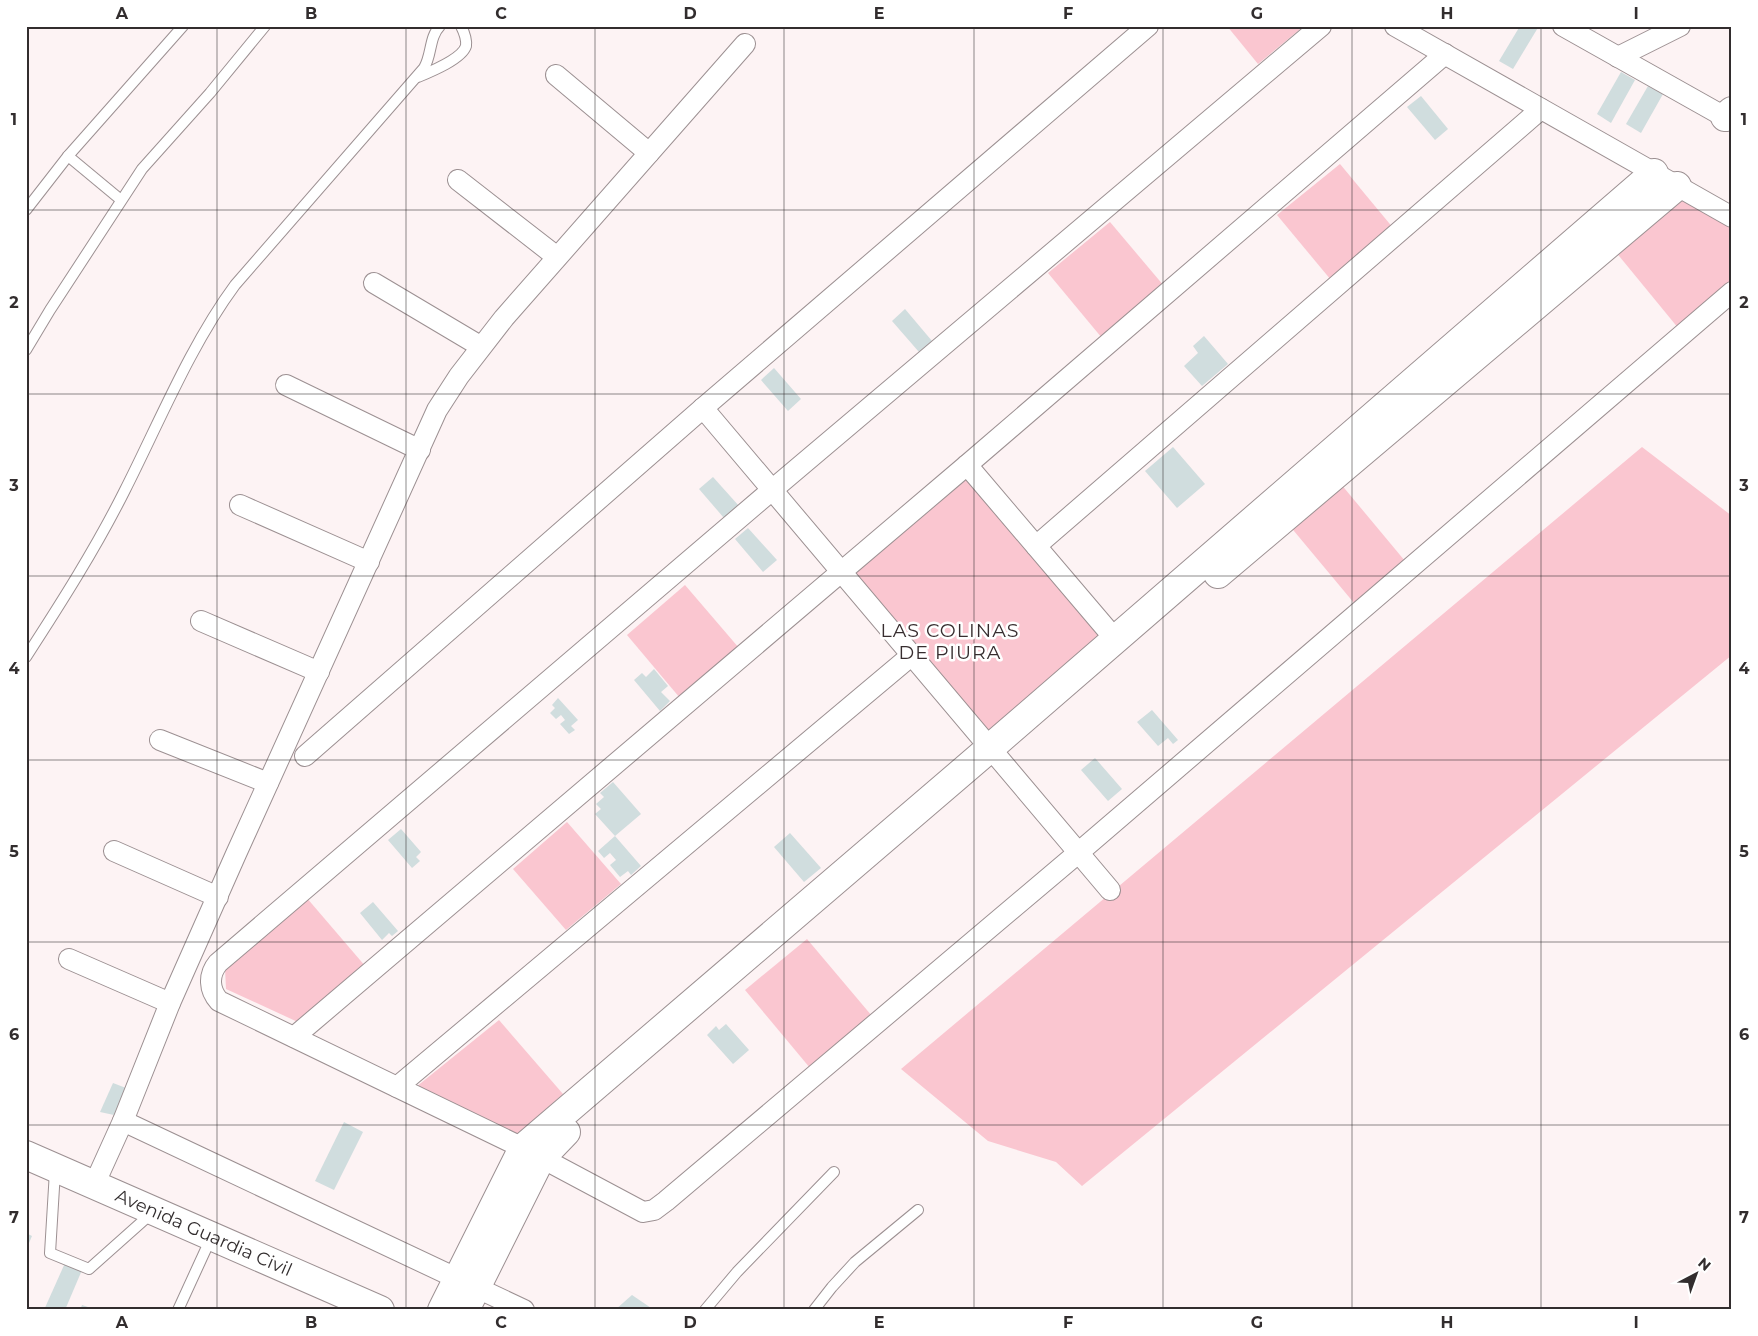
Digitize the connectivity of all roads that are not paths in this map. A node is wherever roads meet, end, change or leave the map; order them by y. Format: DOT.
graph roads {
  1 [pos="182,26"];
  2 [pos="265,26"];
  3 [pos="440,26"];
  4 [pos="461,26"];
  5 [pos="1148,26"];
  6 [pos="1321,26"];
  7 [pos="1395,26"];
  8 [pos="1563,26"];
  9 [pos="1680,26"];
  10 [pos="745,44"];
  11 [pos="1445,54"];
  12 [pos="1618,57"];
  13 [pos="556,75"];
  14 [pos="415,78"];
  15 [pos="1541,109"];
  16 [pos="1729,116"];
  17 [pos="649,153"];
  18 [pos="68,156"];
  19 [pos="1665,179"];
  20 [pos="458,180"];
  21 [pos="121,200"];
  22 [pos="26,210"];
  23 [pos="1732,217"];
  24 [pos="557,257"];
  25 [pos="374,283"];
  26 [pos="1732,292"];
  27 [pos="480,346"];
  28 [pos="26,350"];
  29 [pos="286,385"];
  30 [pos="703,408"];
  31 [pos="420,450"];
  32 [pos="967,466"];
  33 [pos="772,490"];
  34 [pos="240,505"];
  35 [pos="1036,546"];
  36 [pos="369,562"];
  37 [pos="841,572"];
  38 [pos="201,622"];
  39 [pos="1115,639"];
  40 [pos="912,655"];
  41 [pos="26,658"];
  42 [pos="319,672"];
  43 [pos="160,740"];
  44 [pos="995,754"];
  45 [pos="305,756"];
  46 [pos="268,783"];
  47 [pos="114,851"];
  48 [pos="1078,853"];
  49 [pos="1110,890"];
  50 [pos="218,897"];
  51 [pos="69,959"];
  52 [pos="170,1003"];
  53 [pos="294,1037"];
  54 [pos="397,1088"];
  55 [pos="123,1121"];
  56 [pos="532,1153"];
  57 [pos="26,1155"];
  58 [pos="55,1167"];
  59 [pos="834,1172"];
  60 [pos="94,1184"];
  61 [pos="918,1210"];
  62 [pos="154,1211"];
  63 [pos="212,1236"];
  64 [pos="466,1292"];
  65 [pos="178,1310"];
  66 [pos="380,1310"];
  67 [pos="442,1310"];
  68 [pos="524,1310"];
  69 [pos="705,1310"];
  70 [pos="814,1310"];
  1 -- 18 [label="lane"];
  2 -- 21 [label="lane"];
  3 -- 14 [label="lane"];
  4 -- 14 [label="lane"];
  5 -- 30 [label="street"];
  6 -- 33 [label="street"];
  7 -- 11 [label="street"];
  8 -- 12 [label="street"];
  9 -- 12 [label="street"];
  10 -- 17 [label="street"];
  11 -- 15 [label="street"];
  11 -- 32 [label="street"];
  12 -- 16 [label="street"];
  13 -- 17 [label="street"];
  14 -- 41 [label="lane"];
  15 -- 19 [label="street"];
  15 -- 35 [label="street"];
  17 -- 24 [label="street"];
  18 -- 21 [label="lane"];
  18 -- 22 [label="lane"];
  19 -- 23 [label="street"];
  19 -- 39 [label="main road"];
  19 -- 44 [label="main road"];
  20 -- 24 [label="street"];
  21 -- 28 [label="lane"];
  24 -- 27 [label="street"];
  25 -- 27 [label="street"];
  26 -- 48 [label="street"];
  27 -- 31 [label="street"];
  29 -- 31 [label="street"];
  30 -- 33 [label="street"];
  30 -- 45 [label="street"];
  31 -- 36 [label="street"];
  32 -- 35 [label="street"];
  32 -- 37 [label="street"];
  33 -- 37 [label="street"];
  33 -- 53 [label="street"];
  34 -- 36 [label="street"];
  35 -- 39 [label="street"];
  36 -- 42 [label="street"];
  37 -- 40 [label="street"];
  37 -- 53 [label="street"];
  38 -- 42 [label="street"];
  39 -- 44 [label="main road"];
  40 -- 44 [label="street"];
  40 -- 54 [label="street"];
  42 -- 46 [label="street"];
  43 -- 46 [label="street"];
  44 -- 48 [label="street"];
  44 -- 56 [label="main road"];
  46 -- 50 [label="street"];
  47 -- 50 [label="street"];
  48 -- 49 [label="street"];
  48 -- 56 [label="street"];
  50 -- 52 [label="street"];
  51 -- 52 [label="street"];
  52 -- 55 [label="street"];
  53 -- 54 [label="street"];
  54 -- 56 [label="street"];
  55 -- 60 [label="street"];
  55 -- 64 [label="street"];
  56 -- 64 [label="main road"];
  57 -- 58 [label="main road, Avenida Guardia Civil"];
  58 -- 60 [label="main road, Avenida Guardia Civil"];
  58 -- 62 [label="lane"];
  59 -- 69 [label="lane"];
  60 -- 62 [label="main road, Avenida Guardia Civil"];
  61 -- 70 [label="lane"];
  62 -- 63 [label="main road, Avenida Guardia Civil"];
  63 -- 65 [label="lane"];
  63 -- 66 [label="main road, Avenida Guardia Civil"];
  64 -- 67 [label="main road"];
  64 -- 68 [label="street"];
}
